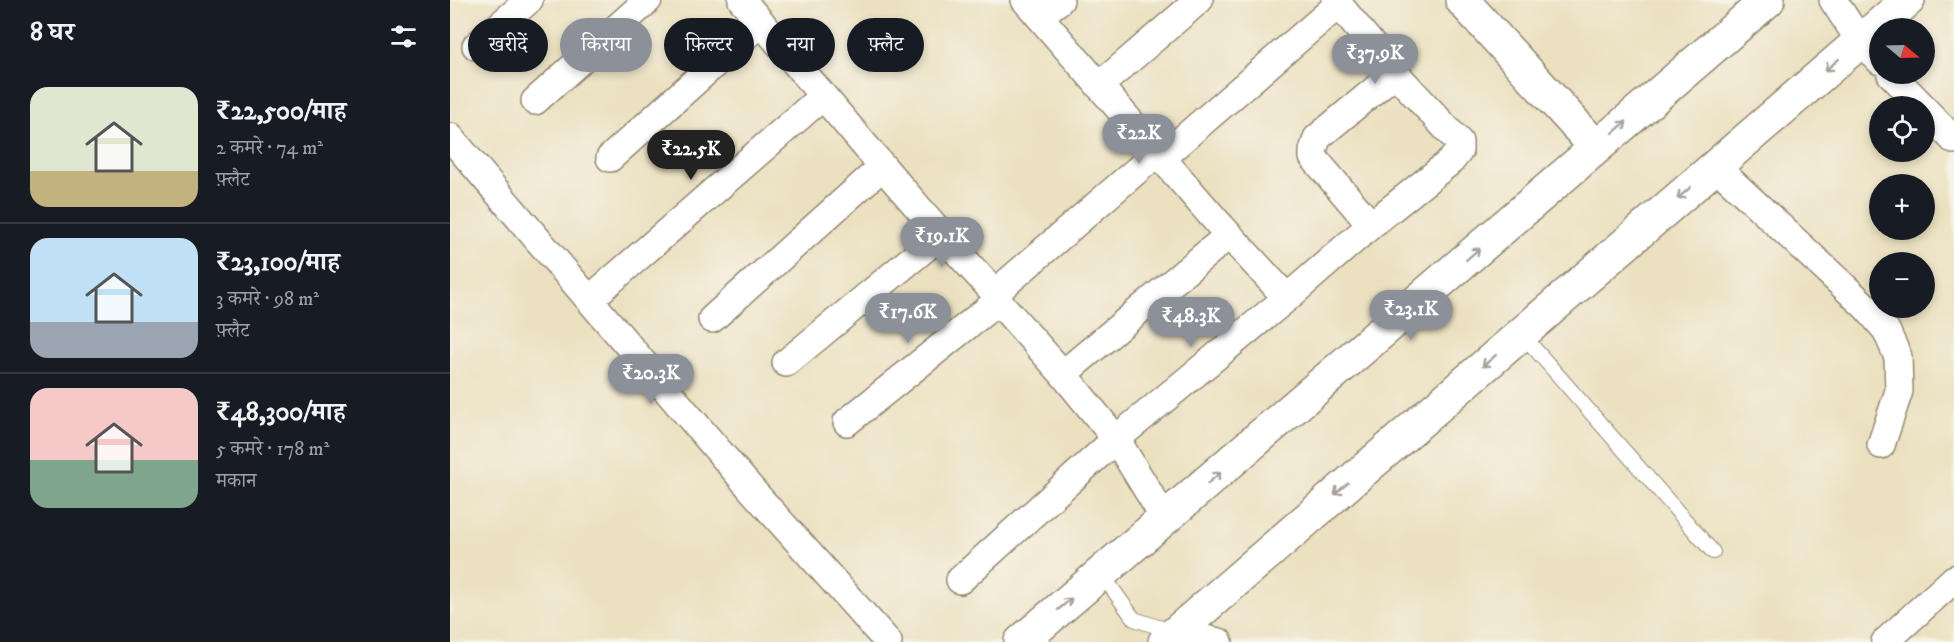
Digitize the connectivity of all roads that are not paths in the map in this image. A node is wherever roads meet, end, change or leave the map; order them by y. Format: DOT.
graph roads {
  1 [pos="529,0"];
  2 [pos="648,0"];
  3 [pos="741,0"];
  4 [pos="1060,0"];
  5 [pos="1199,0"];
  6 [pos="1462,0"];
  7 [pos="1767,0"];
  8 [pos="1833,0"];
  9 [pos="1908,0"];
  10 [pos="1337,2"];
  11 [pos="1032,8"];
  12 [pos="508,18"];
  13 [pos="1895,18"];
  14 [pos="761,22"];
  15 [pos="1869,50"];
  16 [pos="1869,52"];
  17 [pos="1395,73"];
  18 [pos="1900,84"];
  19 [pos="1099,86"];
  20 [pos="1912,96"];
  21 [pos="822,97"];
  22 [pos="535,101"];
  23 [pos="1935,120"];
  24 [pos="450,137"];
  25 [pos="1954,140"];
  26 [pos="1596,147"];
  27 [pos="1160,155"];
  28 [pos="609,158"];
  29 [pos="1715,166"];
  30 [pos="882,167"];
  31 [pos="1371,225"];
  32 [pos="941,235"];
  33 [pos="1229,235"];
  34 [pos="997,297"];
  35 [pos="1287,298"];
  36 [pos="590,299"];
  37 [pos="712,319"];
  38 [pos="1521,333"];
  39 [pos="786,363"];
  40 [pos="1063,374"];
  41 [pos="847,422"];
  42 [pos="1116,439"];
  43 [pos="1881,445"];
  44 [pos="1165,519"];
  45 [pos="1713,552"];
  46 [pos="1101,573"];
  47 [pos="1954,579"];
  48 [pos="960,580"];
  49 [pos="1171,637"];
  50 [pos="888,642"];
  51 [pos="1021,642"];
  52 [pos="1218,642"];
  53 [pos="1885,642"];
  1 -- 12 [label="street"];
  2 -- 22 [label="street"];
  3 -- 14 [label="street"];
  4 -- 11 [label="street"];
  5 -- 19 [label="street"];
  6 -- 26 [label="street"];
  26 -- 7 [label="street, one-way"];
  8 -- 15 [label="street"];
  9 -- 13 [label="street"];
  10 -- 17 [label="street"];
  10 -- 27 [label="street"];
  11 -- 19 [label="street"];
  14 -- 21 [label="street"];
  14 -- 28 [label="street"];
  16 -- 29 [label="street, one-way"];
  17 -- 31 [label="street"];
  17 -- 31 [label="street"];
  18 -- 20 [label="street"];
  19 -- 27 [label="street"];
  21 -- 30 [label="street"];
  21 -- 36 [label="street"];
  23 -- 25 [label="street"];
  24 -- 36 [label="street"];
  44 -- 26 [label="street, one-way"];
  27 -- 33 [label="street"];
  27 -- 34 [label="street"];
  29 -- 38 [label="street, one-way"];
  29 -- 43 [label="street"];
  30 -- 32 [label="street"];
  30 -- 37 [label="street"];
  31 -- 35 [label="street"];
  32 -- 34 [label="street"];
  32 -- 39 [label="street"];
  33 -- 35 [label="street"];
  33 -- 40 [label="street"];
  34 -- 40 [label="street"];
  34 -- 41 [label="street"];
  35 -- 42 [label="street"];
  36 -- 50 [label="street"];
  38 -- 45 [label="lane"];
  38 -- 49 [label="street, one-way"];
  40 -- 42 [label="street"];
  42 -- 44 [label="street"];
  42 -- 48 [label="street"];
  44 -- 46 [label="street"];
  46 -- 49 [label="lane"];
  51 -- 46 [label="street, one-way"];
  47 -- 53 [label="street"];
  49 -- 52 [label="street"];
}
